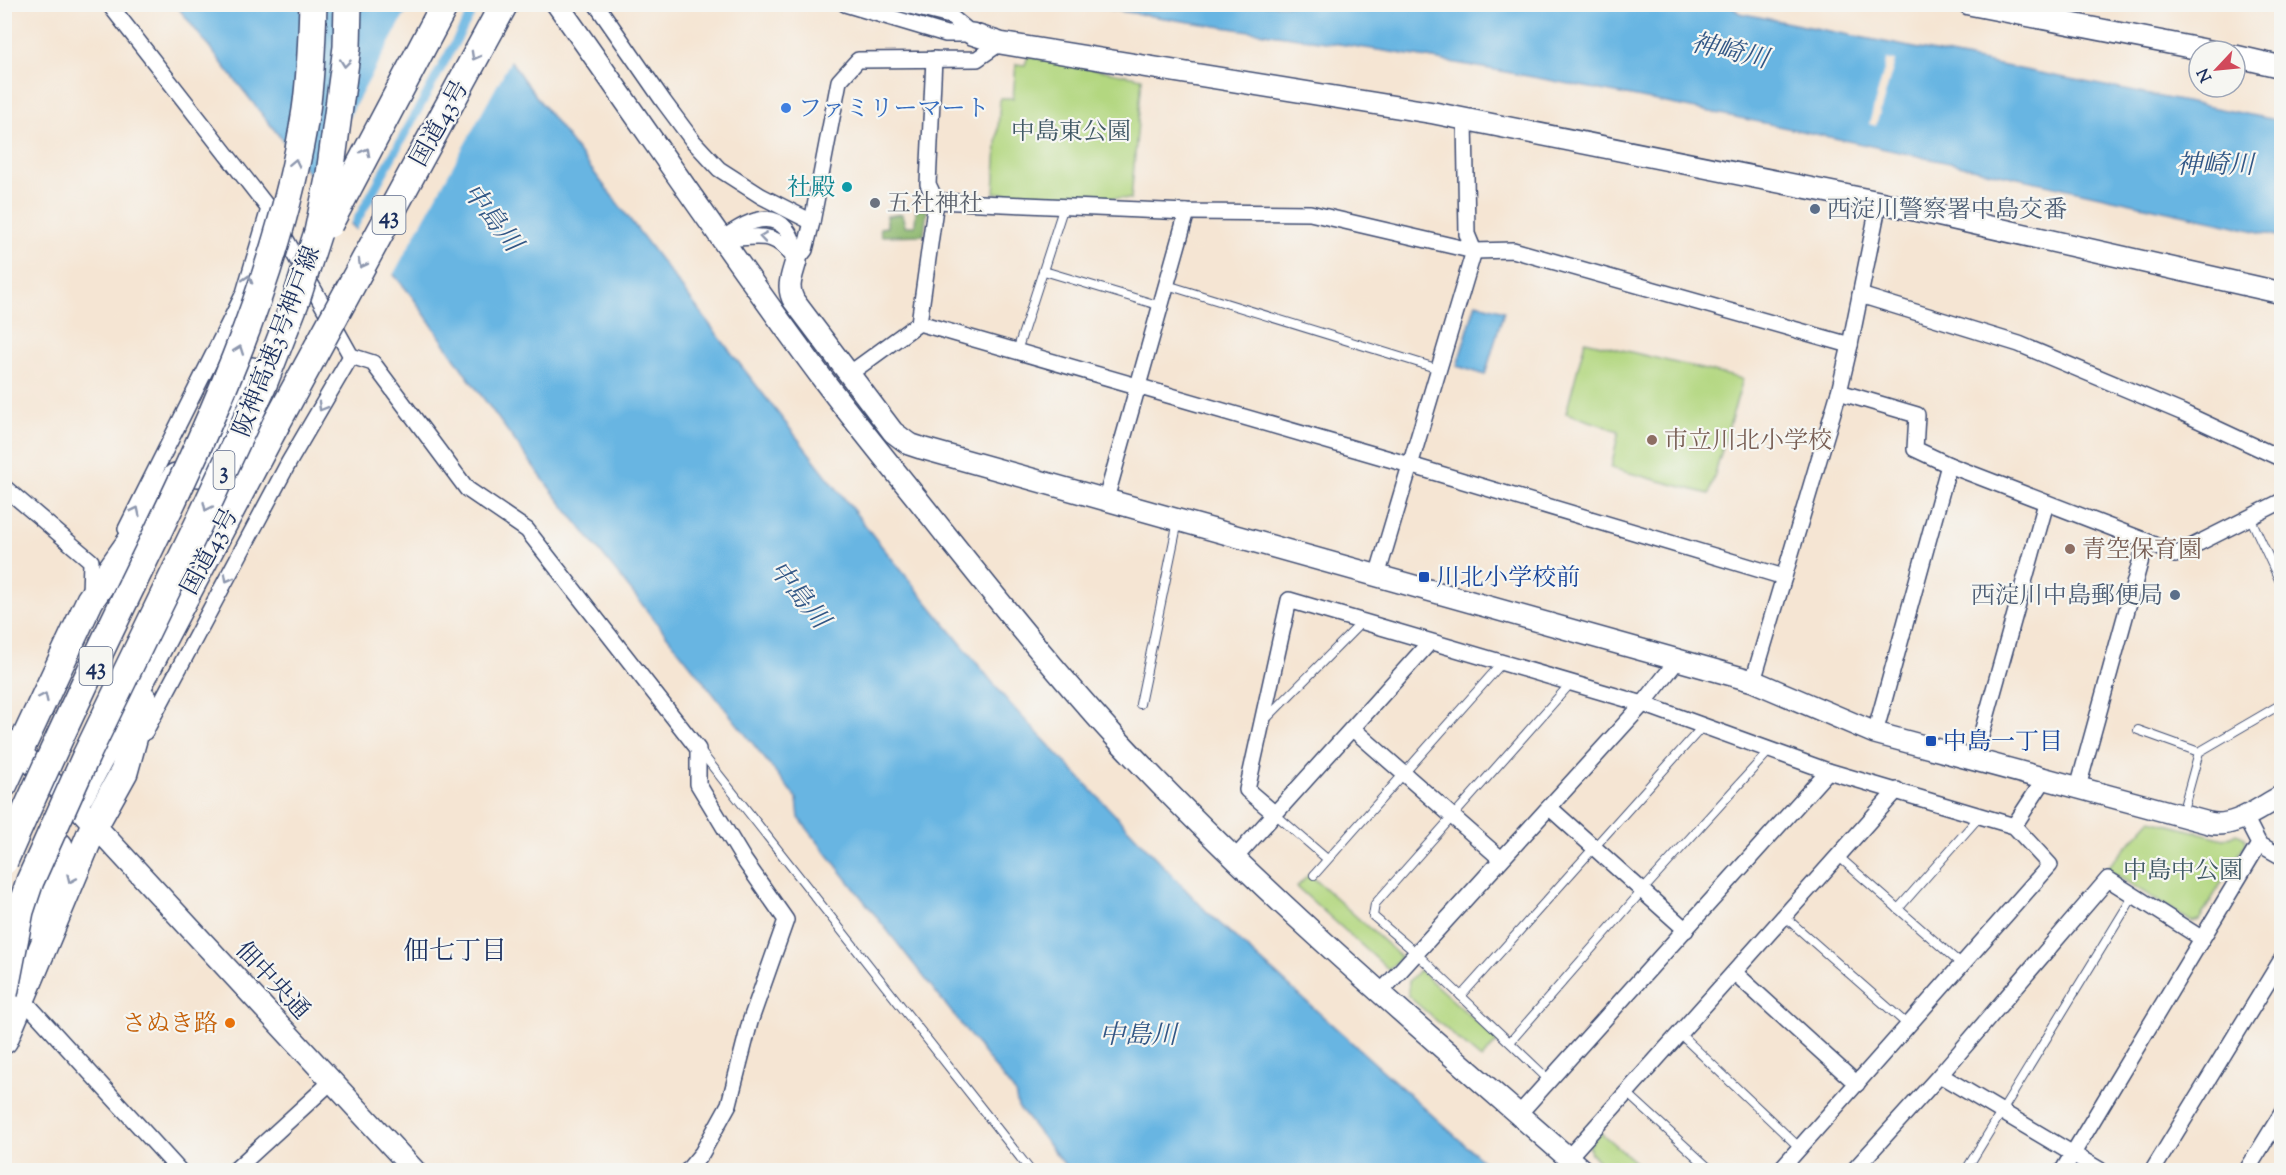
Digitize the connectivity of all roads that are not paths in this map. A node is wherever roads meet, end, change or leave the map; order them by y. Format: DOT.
graph roads {
  1 [pos="109,4"];
  2 [pos="313,4"];
  3 [pos="348,4"];
  4 [pos="504,4"];
  5 [pos="557,4"];
  6 [pos="596,4"];
  7 [pos="845,4"];
  8 [pos="902,4"];
  9 [pos="1969,4"];
  10 [pos="445,8"];
  11 [pos="972,33"];
  12 [pos="999,43"];
  13 [pos="2187,47"];
  14 [pos="934,59"];
  15 [pos="2247,59"];
  16 [pos="2282,67"];
  17 [pos="1465,119"];
  18 [pos="761,196"];
  19 [pos="936,201"];
  20 [pos="1879,202"];
  21 [pos="1064,206"];
  22 [pos="269,209"];
  23 [pos="1187,212"];
  24 [pos="762,220"];
  25 [pos="812,222"];
  26 [pos="721,239"];
  27 [pos="1474,251"];
  28 [pos="796,261"];
  29 [pos="1044,271"];
  30 [pos="1167,285"];
  31 [pos="2282,293"];
  32 [pos="1860,296"];
  33 [pos="1161,306"];
  34 [pos="919,323"];
  35 [pos="1850,345"];
  36 [pos="1017,351"];
  37 [pos="351,356"];
  38 [pos="1439,369"];
  39 [pos="849,374"];
  40 [pos="1139,387"];
  41 [pos="1839,392"];
  42 [pos="2282,459"];
  43 [pos="1410,465"];
  44 [pos="1949,465"];
  45 [pos="191,469"];
  46 [pos="4,487"];
  47 [pos="1106,499"];
  48 [pos="2282,501"];
  49 [pos="2046,502"];
  50 [pos="2250,517"];
  51 [pos="1178,519"];
  52 [pos="2146,541"];
  53 [pos="1377,576"];
  54 [pos="1784,577"];
  55 [pos="2282,586"];
  56 [pos="90,600"];
  57 [pos="1364,621"];
  58 [pos="1430,642"];
  59 [pos="159,650"];
  60 [pos="1677,661"];
  61 [pos="1503,663"];
  62 [pos="1753,681"];
  63 [pos="1571,683"];
  64 [pos="1140,704"];
  65 [pos="1643,704"];
  66 [pos="2282,707"];
  67 [pos="1261,724"];
  68 [pos="1703,726"];
  69 [pos="1353,729"];
  70 [pos="2138,730"];
  71 [pos="1875,733"];
  72 [pos="12,743"];
  73 [pos="698,749"];
  74 [pos="1770,750"];
  75 [pos="2199,752"];
  76 [pos="1974,761"];
  77 [pos="40,770"];
  78 [pos="1828,771"];
  79 [pos="123,772"];
  80 [pos="1404,774"];
  81 [pos="2044,780"];
  82 [pos="4,784"];
  83 [pos="2078,787"];
  84 [pos="1897,790"];
  85 [pos="2282,796"];
  86 [pos="75,804"];
  87 [pos="1550,808"];
  88 [pos="1275,814"];
  89 [pos="2181,815"];
  90 [pos="2244,815"];
  91 [pos="1980,816"];
  92 [pos="1454,817"];
  93 [pos="94,826"];
  94 [pos="2014,826"];
  95 [pos="2259,844"];
  96 [pos="1594,848"];
  97 [pos="1838,856"];
  98 [pos="2282,857"];
  99 [pos="1235,858"];
  100 [pos="1327,859"];
  101 [pos="1502,859"];
  102 [pos="4,862"];
  103 [pos="1314,875"];
  104 [pos="1642,891"];
  105 [pos="2134,895"];
  106 [pos="1898,909"];
  107 [pos="20,911"];
  108 [pos="1785,917"];
  109 [pos="1686,930"];
  110 [pos="2201,938"];
  111 [pos="4,953"];
  112 [pos="1416,953"];
  113 [pos="2282,959"];
  114 [pos="1962,965"];
  115 [pos="1735,973"];
  116 [pos="10,991"];
  117 [pos="1380,993"];
  118 [pos="1461,996"];
  119 [pos="1909,1026"];
  120 [pos="1680,1034"];
  121 [pos="4,1040"];
  122 [pos="1510,1042"];
  123 [pos="1940,1075"];
  124 [pos="332,1081"];
  125 [pos="1550,1081"];
  126 [pos="1857,1084"];
  127 [pos="1627,1093"];
  128 [pos="2002,1112"];
  129 [pos="2282,1113"];
  130 [pos="1518,1115"];
  131 [pos="1800,1148"];
  132 [pos="2074,1154"];
  133 [pos="1575,1164"];
  134 [pos="179,1170"];
  135 [pos="236,1170"];
  136 [pos="414,1170"];
  137 [pos="688,1170"];
  138 [pos="1030,1170"];
  139 [pos="1711,1170"];
  140 [pos="1780,1170"];
  141 [pos="1854,1170"];
  142 [pos="1966,1170"];
  143 [pos="2063,1170"];
  144 [pos="2100,1170"];
  145 [pos="2153,1170"];
  146 [pos="2247,1170"];
  1 -- 22 [label="street"];
  102 -- 2 [label="highway, 阪神高速3号神戸線 / 3, one-way, bridge"];
  3 -- 107 [label="highway, 阪神高速3号神戸線 / 3, one-way, bridge"];
  4 -- 59 [label="highway, 国道43号 / 43, one-way, bridge"];
  5 -- 26 [label="street"];
  6 -- 18 [label="street"];
  7 -- 11 [label="street"];
  8 -- 11 [label="street"];
  9 -- 13 [label="street"];
  45 -- 10 [label="highway, 国道43号 / 43, one-way, bridge"];
  11 -- 12 [label="street"];
  12 -- 14 [label="street"];
  12 -- 17 [label="street"];
  14 -- 19 [label="street"];
  14 -- 25 [label="street"];
  15 -- 16 [label="street"];
  17 -- 20 [label="street"];
  17 -- 27 [label="street"];
  18 -- 24 [label="street"];
  18 -- 25 [label="street"];
  19 -- 21 [label="street"];
  19 -- 34 [label="street"];
  20 -- 31 [label="street"];
  20 -- 32 [label="street"];
  21 -- 23 [label="street"];
  21 -- 29 [label="lane"];
  22 -- 37 [label="street"];
  56 -- 22 [label="street, one-way"];
  23 -- 27 [label="street"];
  23 -- 30 [label="street"];
  24 -- 26 [label="street"];
  24 -- 28 [label="street"];
  25 -- 28 [label="street"];
  28 -- 26 [label="street, one-way"];
  26 -- 99 [label="street"];
  27 -- 35 [label="street"];
  27 -- 38 [label="street"];
  28 -- 39 [label="street"];
  29 -- 33 [label="lane"];
  29 -- 36 [label="lane"];
  30 -- 33 [label="street"];
  30 -- 38 [label="lane"];
  32 -- 35 [label="street"];
  32 -- 42 [label="street"];
  33 -- 40 [label="street"];
  34 -- 36 [label="street"];
  34 -- 39 [label="street"];
  35 -- 41 [label="street"];
  36 -- 40 [label="street"];
  37 -- 73 [label="street"];
  37 -- 79 [label="street, one-way"];
  38 -- 43 [label="street"];
  39 -- 47 [label="street"];
  40 -- 43 [label="street"];
  40 -- 47 [label="street"];
  41 -- 44 [label="street"];
  41 -- 54 [label="street"];
  43 -- 53 [label="street"];
  43 -- 54 [label="street"];
  44 -- 49 [label="street"];
  44 -- 71 [label="street"];
  45 -- 56 [label="highway"];
  45 -- 77 [label="highway, 国道43号 / 43"];
  46 -- 56 [label="street"];
  47 -- 51 [label="street"];
  48 -- 50 [label="street"];
  49 -- 52 [label="street"];
  49 -- 76 [label="street"];
  50 -- 52 [label="street"];
  50 -- 55 [label="lane"];
  51 -- 53 [label="street"];
  51 -- 64 [label="lane"];
  52 -- 83 [label="street"];
  53 -- 60 [label="street"];
  54 -- 62 [label="street"];
  72 -- 56 [label="highway, one-way"];
  57 -- 58 [label="street"];
  57 -- 67 [label="lane"];
  57 -- 67 [label="street"];
  58 -- 61 [label="street"];
  58 -- 69 [label="street"];
  59 -- 79 [label="highway"];
  59 -- 86 [label="highway, 国道43号 / 43"];
  60 -- 62 [label="street"];
  60 -- 65 [label="street"];
  61 -- 63 [label="street"];
  61 -- 80 [label="lane"];
  62 -- 71 [label="street"];
  63 -- 65 [label="street"];
  63 -- 92 [label="lane"];
  65 -- 68 [label="street"];
  65 -- 87 [label="street"];
  66 -- 75 [label="lane"];
  67 -- 88 [label="street"];
  68 -- 74 [label="street"];
  68 -- 96 [label="lane"];
  69 -- 80 [label="street"];
  69 -- 88 [label="street"];
  70 -- 75 [label="lane"];
  71 -- 76 [label="street"];
  72 -- 77 [label="street"];
  72 -- 82 [label="highway"];
  73 -- 137 [label="street"];
  73 -- 138 [label="lane"];
  74 -- 78 [label="street"];
  74 -- 104 [label="lane"];
  75 -- 89 [label="lane"];
  76 -- 81 [label="street"];
  77 -- 86 [label="street"];
  77 -- 102 [label="highway, 国道43号 / 43"];
  78 -- 84 [label="street"];
  78 -- 109 [label="street"];
  79 -- 93 [label="highway"];
  80 -- 92 [label="street"];
  80 -- 100 [label="lane"];
  81 -- 83 [label="street"];
  81 -- 94 [label="street"];
  83 -- 89 [label="street"];
  84 -- 91 [label="street"];
  84 -- 97 [label="street"];
  85 -- 90 [label="street"];
  86 -- 93 [label="street, 佃中央通"];
  86 -- 116 [label="highway, 国道43号 / 43"];
  87 -- 96 [label="street"];
  87 -- 101 [label="street"];
  88 -- 99 [label="street"];
  88 -- 100 [label="lane"];
  89 -- 90 [label="street"];
  90 -- 95 [label="street"];
  91 -- 94 [label="street"];
  91 -- 106 [label="lane"];
  92 -- 101 [label="street"];
  92 -- 112 [label="lane"];
  93 -- 116 [label="highway, one-way"];
  93 -- 124 [label="street, 佃中央通"];
  94 -- 114 [label="street"];
  95 -- 98 [label="street"];
  95 -- 110 [label="street"];
  96 -- 104 [label="street"];
  96 -- 118 [label="lane"];
  97 -- 106 [label="lane"];
  97 -- 108 [label="street"];
  99 -- 117 [label="street"];
  100 -- 103 [label="lane"];
  101 -- 112 [label="street"];
  104 -- 109 [label="street"];
  104 -- 122 [label="lane"];
  105 -- 110 [label="street"];
  105 -- 123 [label="street"];
  105 -- 128 [label="lane"];
  106 -- 114 [label="lane"];
  107 -- 111 [label="highway, 阪神高速3号神戸線 / 3, bridge"];
  107 -- 116 [label="highway, bridge"];
  108 -- 115 [label="street"];
  108 -- 119 [label="lane"];
  109 -- 125 [label="street"];
  110 -- 132 [label="street"];
  112 -- 117 [label="street"];
  112 -- 118 [label="lane"];
  113 -- 145 [label="street"];
  114 -- 119 [label="street"];
  115 -- 120 [label="street"];
  115 -- 126 [label="street"];
  116 -- 121 [label="highway"];
  116 -- 134 [label="street"];
  117 -- 130 [label="street"];
  118 -- 122 [label="lane"];
  119 -- 126 [label="street"];
  120 -- 127 [label="street"];
  120 -- 131 [label="lane"];
  122 -- 125 [label="lane"];
  123 -- 128 [label="street"];
  123 -- 141 [label="street"];
  124 -- 135 [label="street"];
  124 -- 136 [label="street, 佃中央通"];
  125 -- 130 [label="street"];
  126 -- 131 [label="street"];
  127 -- 133 [label="street"];
  127 -- 139 [label="lane"];
  128 -- 132 [label="street"];
  128 -- 142 [label="lane"];
  129 -- 146 [label="street"];
  130 -- 133 [label="street"];
  131 -- 140 [label="street"];
  132 -- 143 [label="street"];
  132 -- 144 [label="street"];
}
